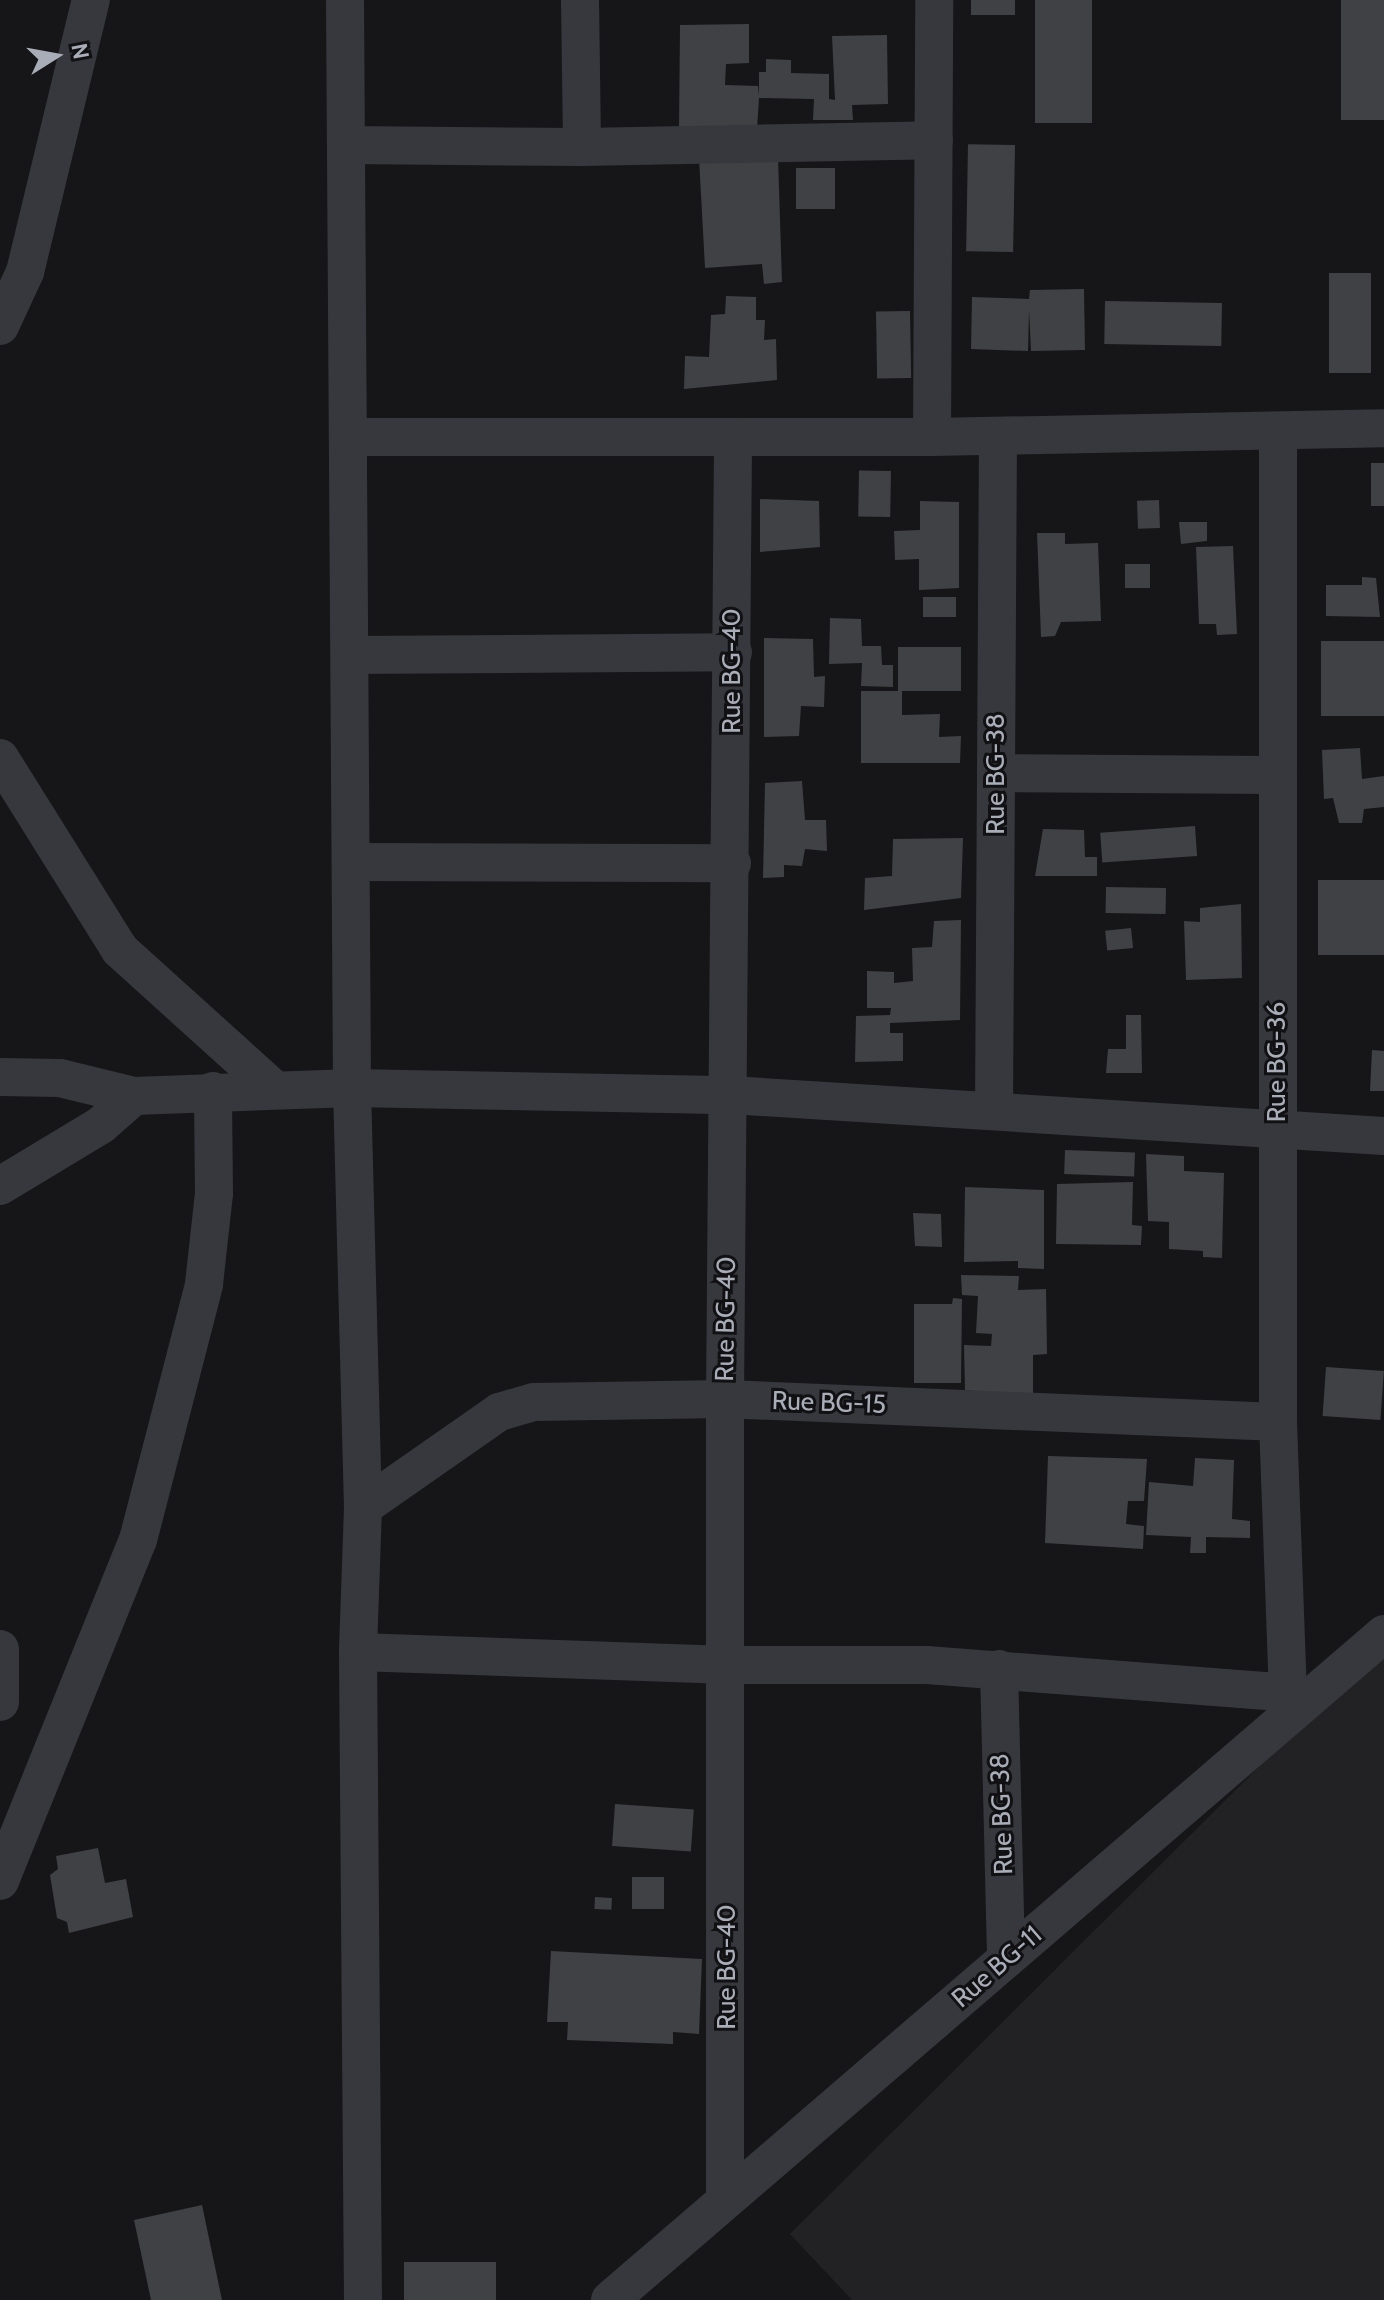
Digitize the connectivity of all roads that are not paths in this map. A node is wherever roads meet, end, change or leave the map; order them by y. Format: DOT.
graph roads {
  1 [pos="91,0"];
  2 [pos="345,0"];
  3 [pos="580,0"];
  4 [pos="934,0"];
  5 [pos="934,140"];
  6 [pos="346,145"];
  7 [pos="582,147"];
  8 [pos="0,326"];
  9 [pos="1384,428"];
  10 [pos="1278,431"];
  11 [pos="998,436"];
  12 [pos="349,437"];
  13 [pos="733,437"];
  14 [pos="932,437"];
  15 [pos="733,652"];
  16 [pos="350,655"];
  17 [pos="0,758"];
  18 [pos="996,773"];
  19 [pos="1278,775"];
  20 [pos="352,862"];
  21 [pos="732,863"];
  22 [pos="0,1077"];
  23 [pos="352,1088"];
  24 [pos="274,1089"];
  25 [pos="213,1091"];
  26 [pos="730,1095"];
  27 [pos="134,1096"];
  28 [pos="994,1111"];
  29 [pos="1277,1129"];
  30 [pos="1384,1136"];
  31 [pos="0,1186"];
  32 [pos="725,1399"];
  33 [pos="1278,1422"];
  34 [pos="363,1507"];
  35 [pos="1384,1634"];
  36 [pos="0,1649"];
  37 [pos="358,1652"];
  38 [pos="728,1665"];
  39 [pos="999,1669"];
  40 [pos="0,1702"];
  41 [pos="1292,1702"];
  42 [pos="2,1872"];
  43 [pos="1006,1959"];
  44 [pos="725,2200"];
  45 [pos="363,2300"];
  46 [pos="610,2300"];
  1 -- 8 [label="street"];
  2 -- 6 [label="street"];
  3 -- 7 [label="street"];
  4 -- 5 [label="street"];
  5 -- 7 [label="street"];
  5 -- 14 [label="street"];
  6 -- 7 [label="street"];
  6 -- 12 [label="street"];
  9 -- 10 [label="street"];
  10 -- 11 [label="street"];
  10 -- 19 [label="street, Rue BG-36"];
  11 -- 14 [label="street"];
  11 -- 18 [label="street, Rue BG-38"];
  12 -- 13 [label="street"];
  12 -- 16 [label="street"];
  13 -- 14 [label="street"];
  13 -- 15 [label="street, Rue BG-40"];
  15 -- 16 [label="street"];
  15 -- 21 [label="street, Rue BG-40"];
  16 -- 20 [label="street"];
  17 -- 24 [label="street"];
  18 -- 19 [label="street"];
  18 -- 28 [label="street, Rue BG-38"];
  19 -- 29 [label="street, Rue BG-36"];
  20 -- 21 [label="street"];
  20 -- 23 [label="street"];
  21 -- 26 [label="street, Rue BG-40"];
  22 -- 27 [label="street"];
  23 -- 24 [label="street"];
  23 -- 26 [label="street"];
  23 -- 34 [label="street"];
  24 -- 25 [label="street"];
  25 -- 27 [label="street"];
  25 -- 42 [label="street"];
  26 -- 28 [label="street"];
  26 -- 32 [label="street, Rue BG-40"];
  27 -- 31 [label="street"];
  28 -- 29 [label="street"];
  29 -- 30 [label="street"];
  29 -- 33 [label="street, Rue BG-36"];
  32 -- 33 [label="street, Rue BG-15"];
  32 -- 34 [label="street, Rue BG-15"];
  32 -- 38 [label="street, Rue BG-40"];
  33 -- 41 [label="street, Rue BG-36"];
  34 -- 37 [label="street"];
  35 -- 41 [label="street, Rue BG-11"];
  36 -- 40 [label="street"];
  37 -- 38 [label="street"];
  37 -- 45 [label="street"];
  38 -- 39 [label="street"];
  38 -- 44 [label="street, Rue BG-40"];
  39 -- 41 [label="street"];
  39 -- 43 [label="street, Rue BG-38"];
  41 -- 43 [label="street, Rue BG-11"];
  43 -- 44 [label="street, Rue BG-11"];
  44 -- 46 [label="street, Rue BG-11"];
}
